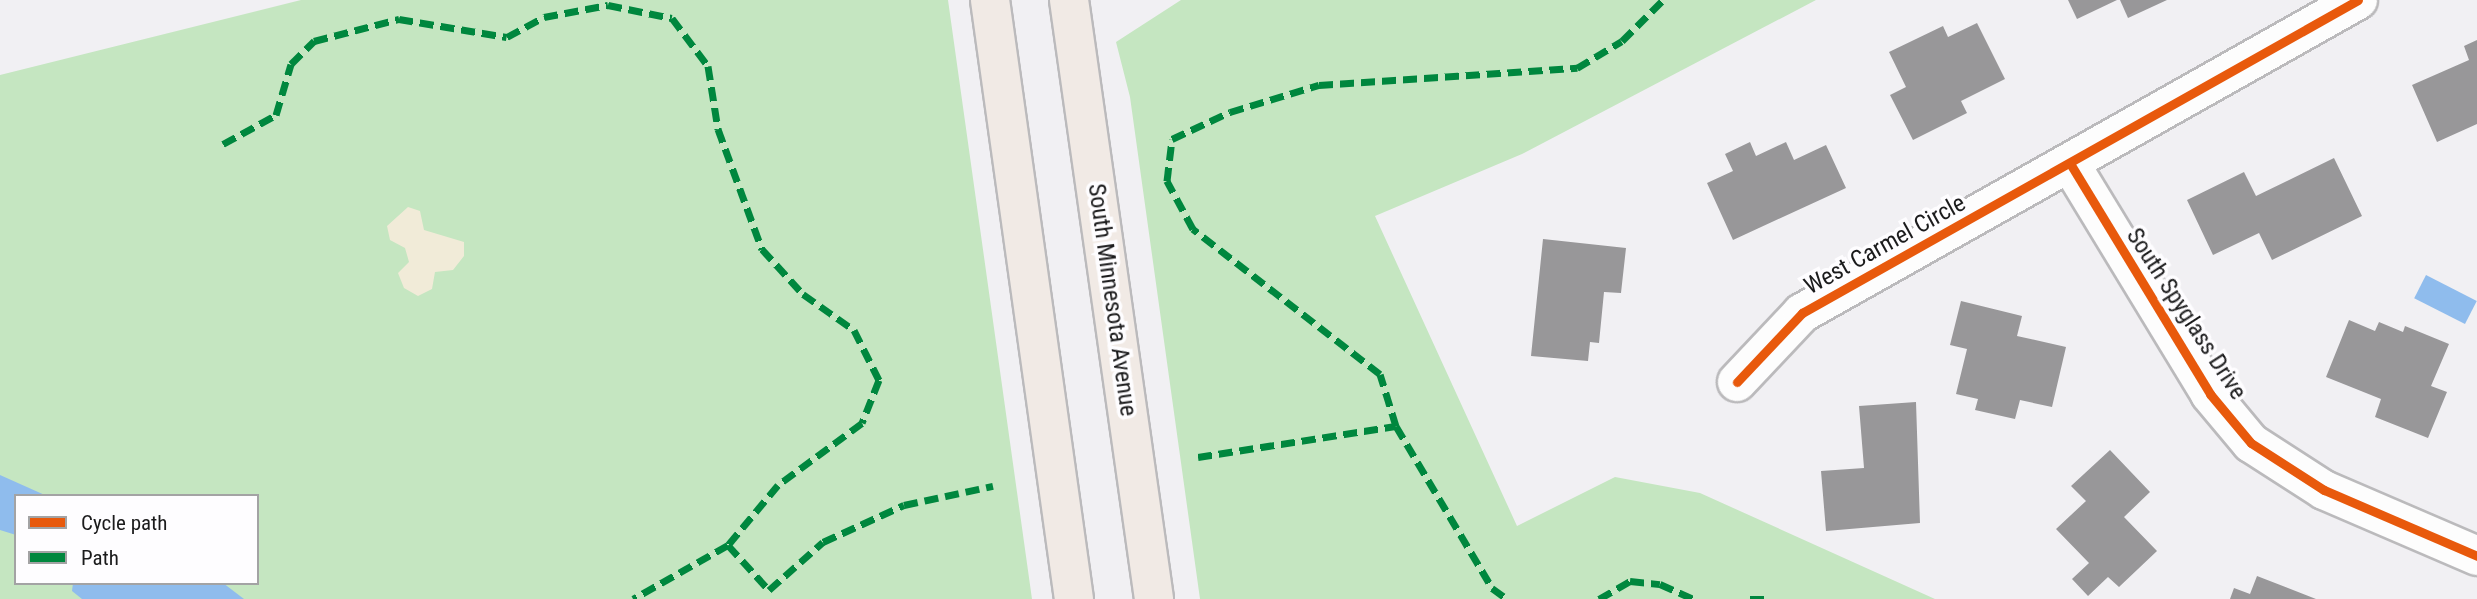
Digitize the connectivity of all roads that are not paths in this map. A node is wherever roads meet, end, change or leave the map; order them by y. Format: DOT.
graph roads {
  1 [pos="990,0"];
  2 [pos="1069,0"];
  3 [pos="2358,0"];
  4 [pos="2071,165"];
  5 [pos="1737,382"];
  6 [pos="2477,556"];
  7 [pos="1074,599"];
  8 [pos="1154,599"];
  1 -- 7 [label="main road"];
  2 -- 8 [label="main road, South Minnesota Avenue"];
  3 -- 4 [label="street, West Carmel Circle"];
  4 -- 5 [label="street, West Carmel Circle"];
  4 -- 6 [label="street, South Spyglass Drive"];
}
